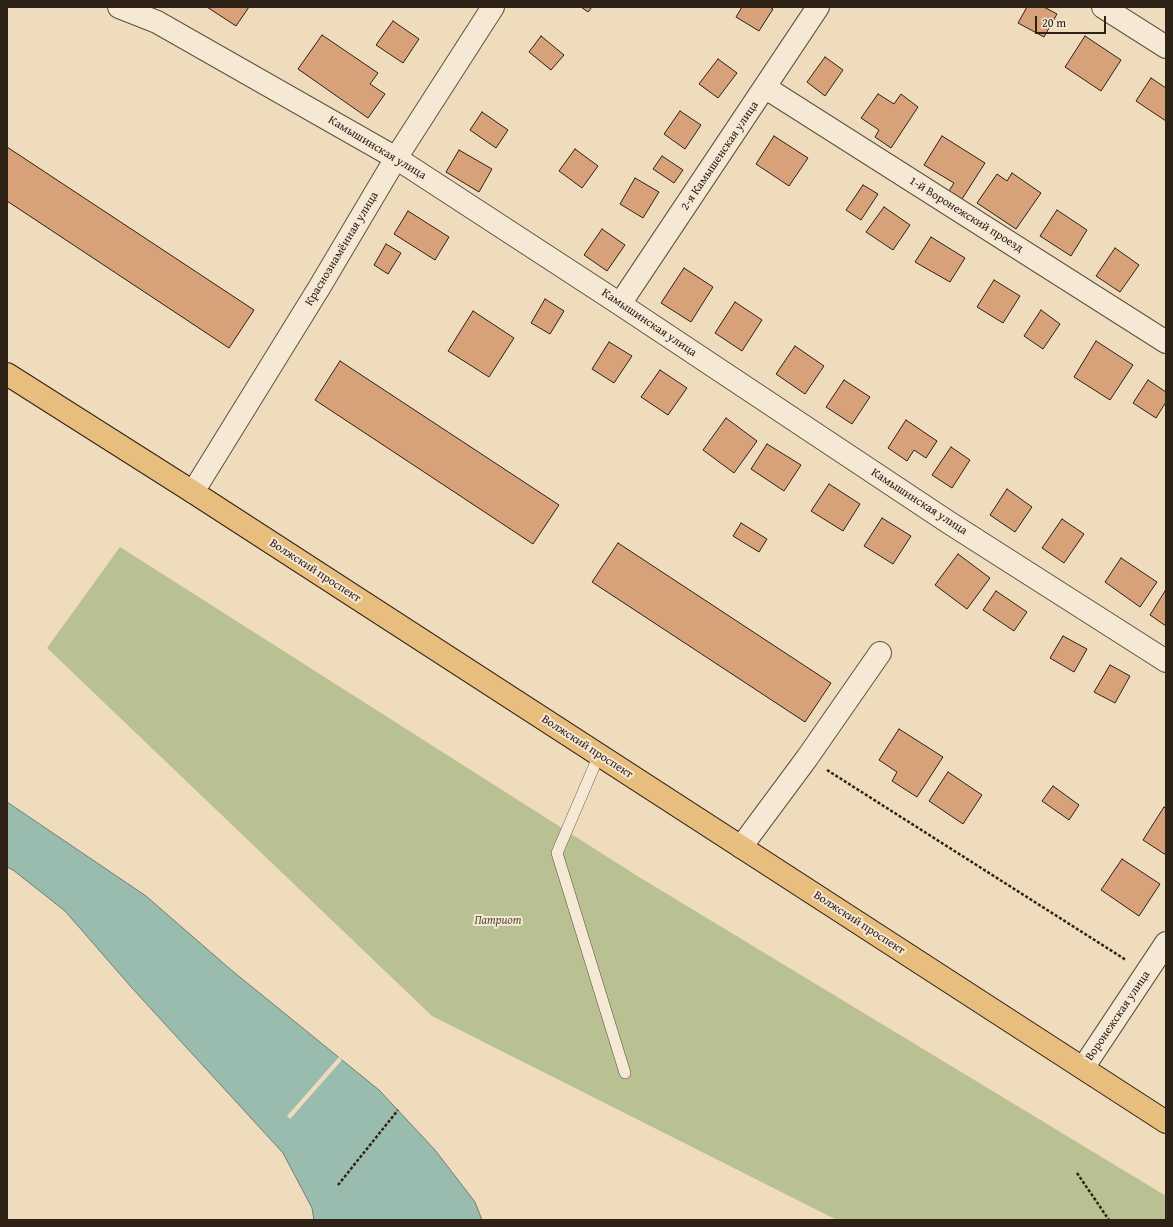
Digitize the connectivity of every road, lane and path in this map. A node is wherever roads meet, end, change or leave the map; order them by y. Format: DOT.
graph roads {
  1 [pos="119,7"];
  2 [pos="493,7"];
  3 [pos="818,7"];
  4 [pos="1103,7"];
  5 [pos="161,15"];
  6 [pos="1166,47"];
  7 [pos="766,88"];
  8 [pos="396,158"];
  9 [pos="620,304"];
  10 [pos="1166,342"];
  11 [pos="7,374"];
  12 [pos="193,492"];
  13 [pos="880,653"];
  14 [pos="1166,661"];
  15 [pos="599,754"];
  16 [pos="807,758"];
  17 [pos="741,847"];
  18 [pos="1166,943"];
  19 [pos="1147,973"];
  20 [pos="1083,1068"];
  21 [pos="625,1073"];
  22 [pos="398,1110"];
  23 [pos="1166,1122"];
  24 [pos="1077,1173"];
  25 [pos="338,1185"];
  26 [pos="1109,1220"];
  1 -- 5 [label="street, Камышинская улица"];
  2 -- 8 [label="street, Краснознамённая улица"];
  3 -- 7 [label="street, 2-я Камышенская улица"];
  4 -- 6 [label="street"];
  5 -- 8 [label="street, Камышинская улица"];
  7 -- 9 [label="street, 2-я Камышенская улица"];
  7 -- 10 [label="street, 1-й Воронежский проезд"];
  8 -- 9 [label="street, Камышинская улица"];
  8 -- 12 [label="street, Краснознамённая улица"];
  9 -- 14 [label="street, Камышинская улица"];
  11 -- 12 [label="main road, Волжский проспект"];
  12 -- 15 [label="main road, Волжский проспект"];
  13 -- 16 [label="street"];
  15 -- 17 [label="main road, Волжский проспект"];
  15 -- 21 [label="lane"];
  16 -- 17 [label="street"];
  16 -- 19 [label="path"];
  17 -- 20 [label="main road, Волжский проспект"];
  18 -- 19 [label="street, Воронежская улица"];
  19 -- 20 [label="street, Воронежская улица"];
  20 -- 23 [label="main road, Волжский проспект"];
  22 -- 25 [label="path"];
  24 -- 26 [label="path"];
}
